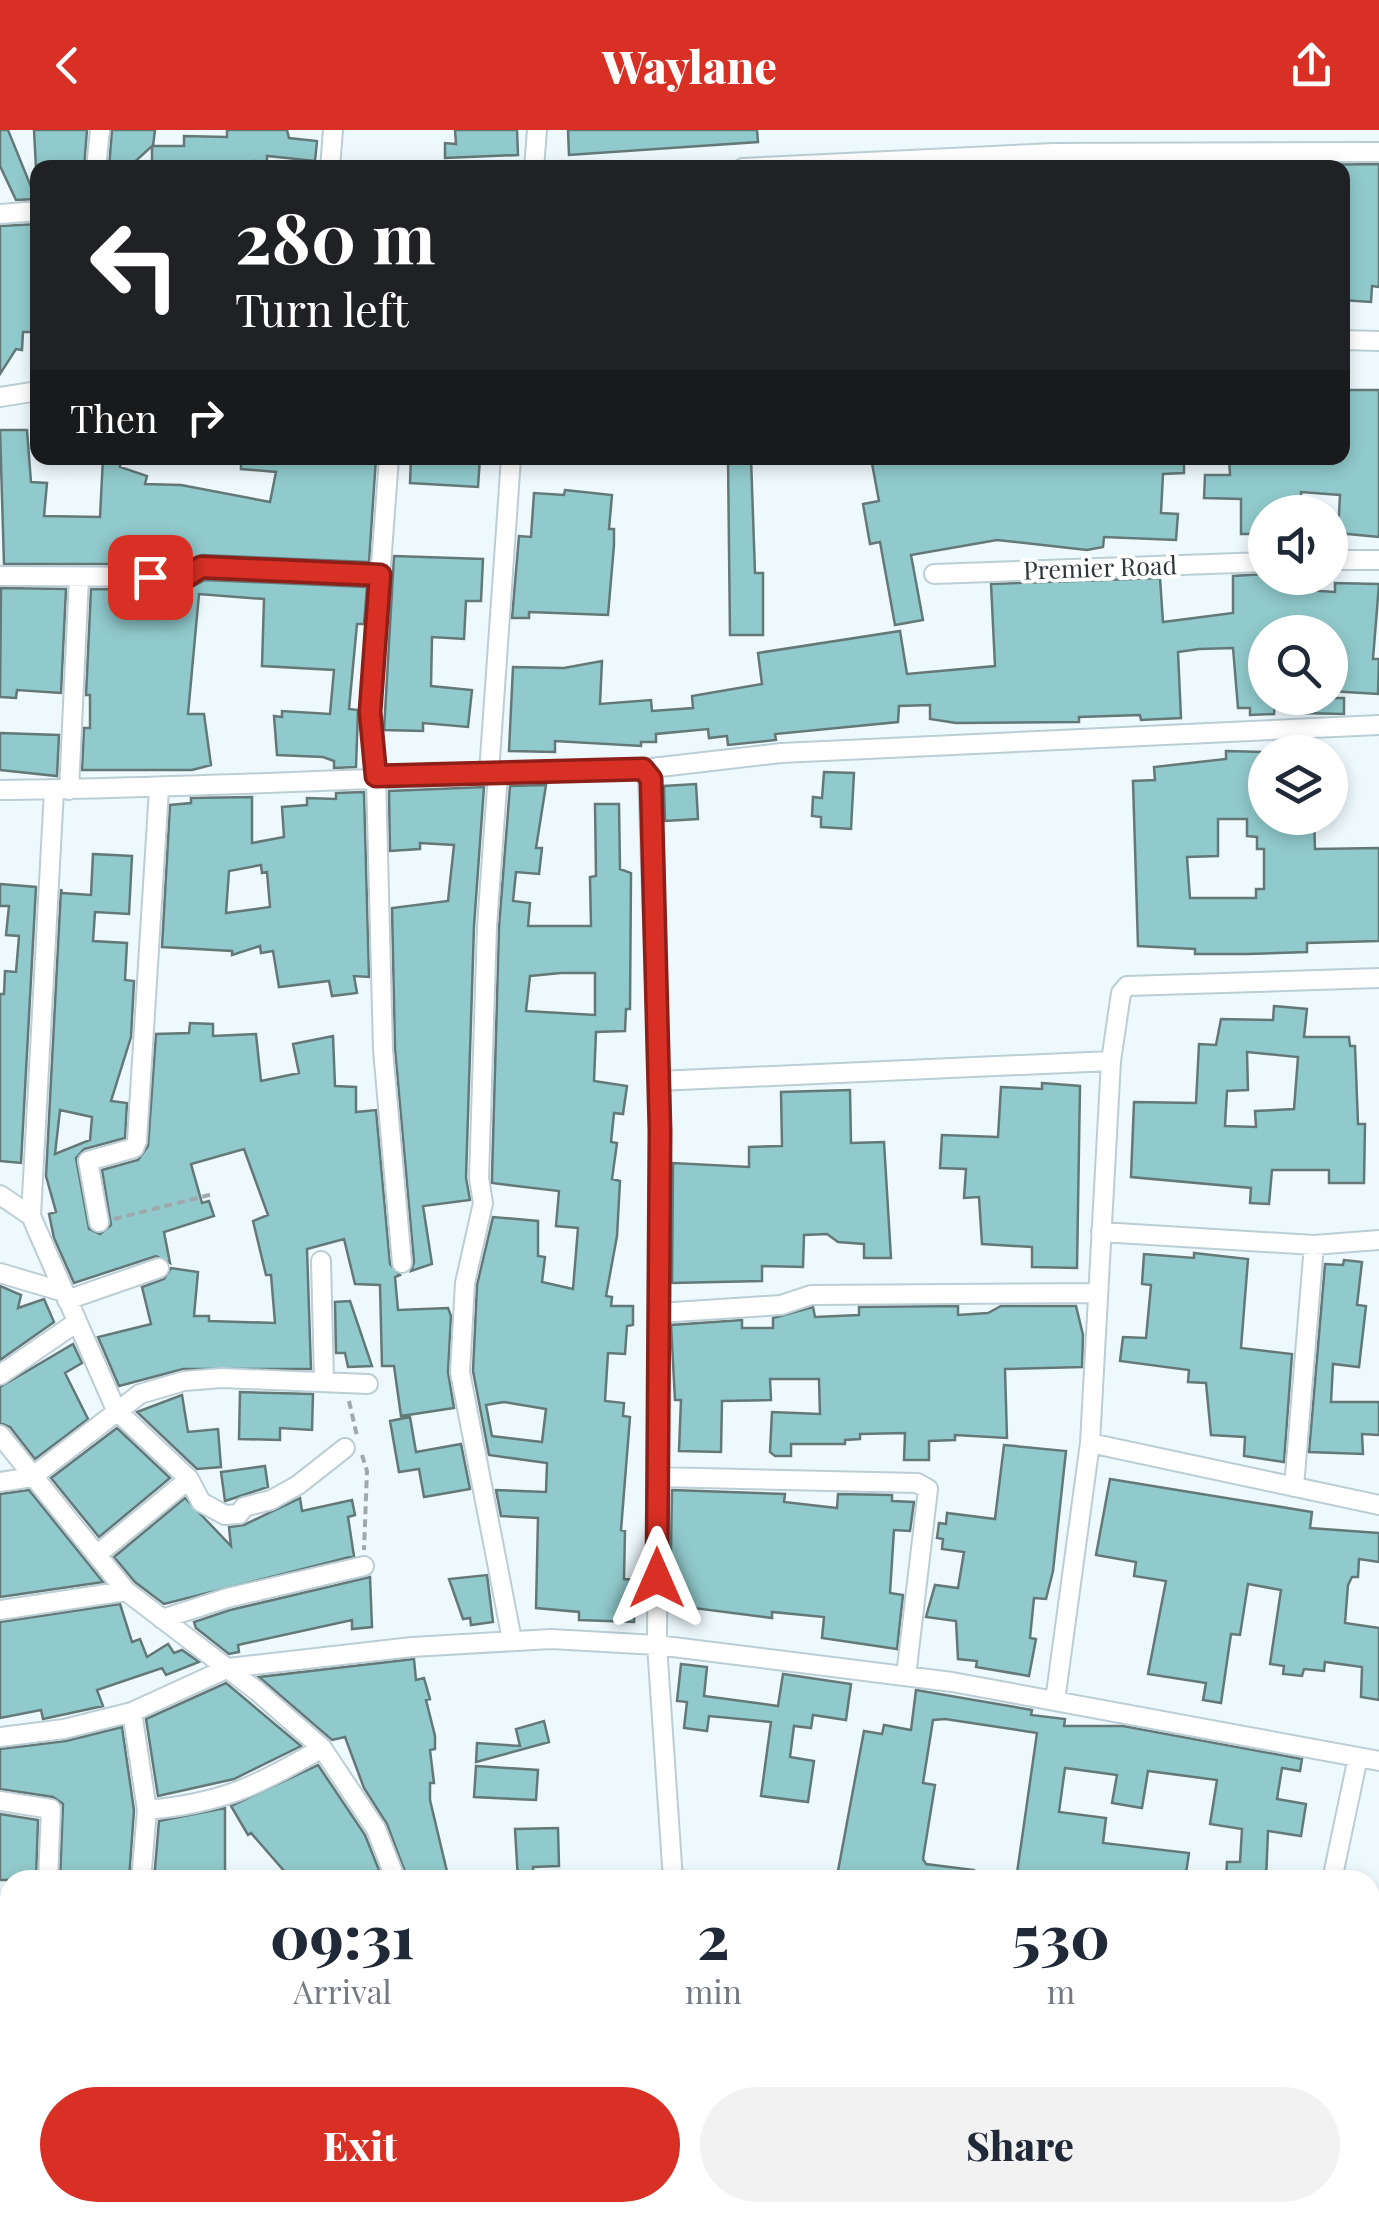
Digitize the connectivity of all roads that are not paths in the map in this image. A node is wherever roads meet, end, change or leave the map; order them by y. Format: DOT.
graph roads {
  1 [pos="100,130"];
  2 [pos="333,130"];
  3 [pos="537,130"];
  4 [pos="1379,152"];
  5 [pos="97,160"];
  6 [pos="331,160"];
  7 [pos="535,160"];
  8 [pos="921,160"];
  9 [pos="30,212"];
  10 [pos="0,214"];
  11 [pos="1350,340"];
  12 [pos="1379,341"];
  13 [pos="30,392"];
  14 [pos="0,396"];
  15 [pos="388,465"];
  16 [pos="512,465"];
  17 [pos="1348,560"];
  18 [pos="1379,560"];
  19 [pos="1248,563"];
  20 [pos="934,574"];
  21 [pos="380,575"];
  22 [pos="0,576"];
  23 [pos="79,577"];
  24 [pos="1379,725"];
  25 [pos="643,769"];
  26 [pos="494,773"];
  27 [pos="376,776"];
  28 [pos="160,789"];
  29 [pos="0,790"];
  30 [pos="62,790"];
  31 [pos="1379,978"];
  32 [pos="1111,1061"];
  33 [pos="658,1082"];
  34 [pos="0,1195"];
  35 [pos="31,1216"];
  36 [pos="100,1222"];
  37 [pos="1101,1232"];
  38 [pos="1379,1240"];
  39 [pos="1314,1245"];
  40 [pos="321,1261"];
  41 [pos="402,1264"];
  42 [pos="159,1268"];
  43 [pos="0,1272"];
  44 [pos="1098,1292"];
  45 [pos="66,1296"];
  46 [pos="659,1313"];
  47 [pos="77,1322"];
  48 [pos="0,1375"];
  49 [pos="324,1380"];
  50 [pos="368,1384"];
  51 [pos="116,1410"];
  52 [pos="0,1435"];
  53 [pos="1090,1443"];
  54 [pos="345,1448"];
  55 [pos="32,1477"];
  56 [pos="658,1478"];
  57 [pos="188,1479"];
  58 [pos="0,1482"];
  59 [pos="1294,1487"];
  60 [pos="1379,1505"];
  61 [pos="99,1553"];
  62 [pos="364,1566"];
  63 [pos="126,1591"];
  64 [pos="0,1610"];
  65 [pos="162,1619"];
  66 [pos="512,1640"];
  67 [pos="657,1645"];
  68 [pos="228,1668"];
  69 [pos="906,1676"];
  70 [pos="1055,1701"];
  71 [pos="132,1712"];
  72 [pos="0,1737"];
  73 [pos="322,1748"];
  74 [pos="1358,1757"];
  75 [pos="1379,1761"];
  76 [pos="0,1801"];
  77 [pos="147,1810"];
  78 [pos="48,1870"];
  79 [pos="142,1870"];
  80 [pos="392,1870"];
  81 [pos="673,1870"];
  82 [pos="1334,1870"];
  1 -- 5 [label="street"];
  2 -- 6 [label="street"];
  3 -- 7 [label="street"];
  4 -- 8 [label="street"];
  9 -- 10 [label="street"];
  11 -- 12 [label="street"];
  13 -- 14 [label="street"];
  15 -- 21 [label="street"];
  16 -- 26 [label="street"];
  17 -- 18 [label="street"];
  19 -- 20 [label="street, Premier Road"];
  21 -- 23 [label="street"];
  21 -- 27 [label="street"];
  22 -- 23 [label="street"];
  23 -- 30 [label="street"];
  24 -- 25 [label="street"];
  25 -- 26 [label="street"];
  25 -- 33 [label="street"];
  26 -- 27 [label="street"];
  26 -- 66 [label="street"];
  27 -- 28 [label="street"];
  27 -- 41 [label="street"];
  28 -- 30 [label="street"];
  28 -- 36 [label="street"];
  29 -- 30 [label="street"];
  30 -- 35 [label="street"];
  31 -- 32 [label="street"];
  32 -- 33 [label="street"];
  32 -- 37 [label="street"];
  33 -- 46 [label="street"];
  34 -- 35 [label="street"];
  35 -- 45 [label="street"];
  37 -- 39 [label="street"];
  37 -- 44 [label="street"];
  38 -- 39 [label="street"];
  39 -- 59 [label="street"];
  40 -- 49 [label="street"];
  42 -- 45 [label="street"];
  43 -- 45 [label="street"];
  44 -- 46 [label="street"];
  44 -- 53 [label="street"];
  45 -- 47 [label="street"];
  46 -- 56 [label="street"];
  47 -- 48 [label="street"];
  47 -- 51 [label="street"];
  49 -- 50 [label="street"];
  49 -- 51 [label="street"];
  51 -- 55 [label="street"];
  51 -- 57 [label="street"];
  52 -- 55 [label="street"];
  53 -- 59 [label="street"];
  53 -- 70 [label="street"];
  54 -- 57 [label="street"];
  55 -- 58 [label="street"];
  55 -- 61 [label="street"];
  56 -- 67 [label="street"];
  56 -- 69 [label="street"];
  57 -- 61 [label="street"];
  59 -- 60 [label="street"];
  61 -- 63 [label="street"];
  62 -- 65 [label="street"];
  63 -- 64 [label="street"];
  63 -- 65 [label="street"];
  65 -- 68 [label="street"];
  66 -- 67 [label="street"];
  66 -- 68 [label="street"];
  67 -- 69 [label="street"];
  67 -- 81 [label="street"];
  68 -- 71 [label="street"];
  68 -- 73 [label="street"];
  69 -- 70 [label="street"];
  70 -- 74 [label="street"];
  71 -- 72 [label="street"];
  71 -- 77 [label="street"];
  73 -- 77 [label="street"];
  73 -- 80 [label="street"];
  74 -- 75 [label="street"];
  74 -- 82 [label="street"];
  76 -- 78 [label="street"];
  77 -- 79 [label="street"];
}
